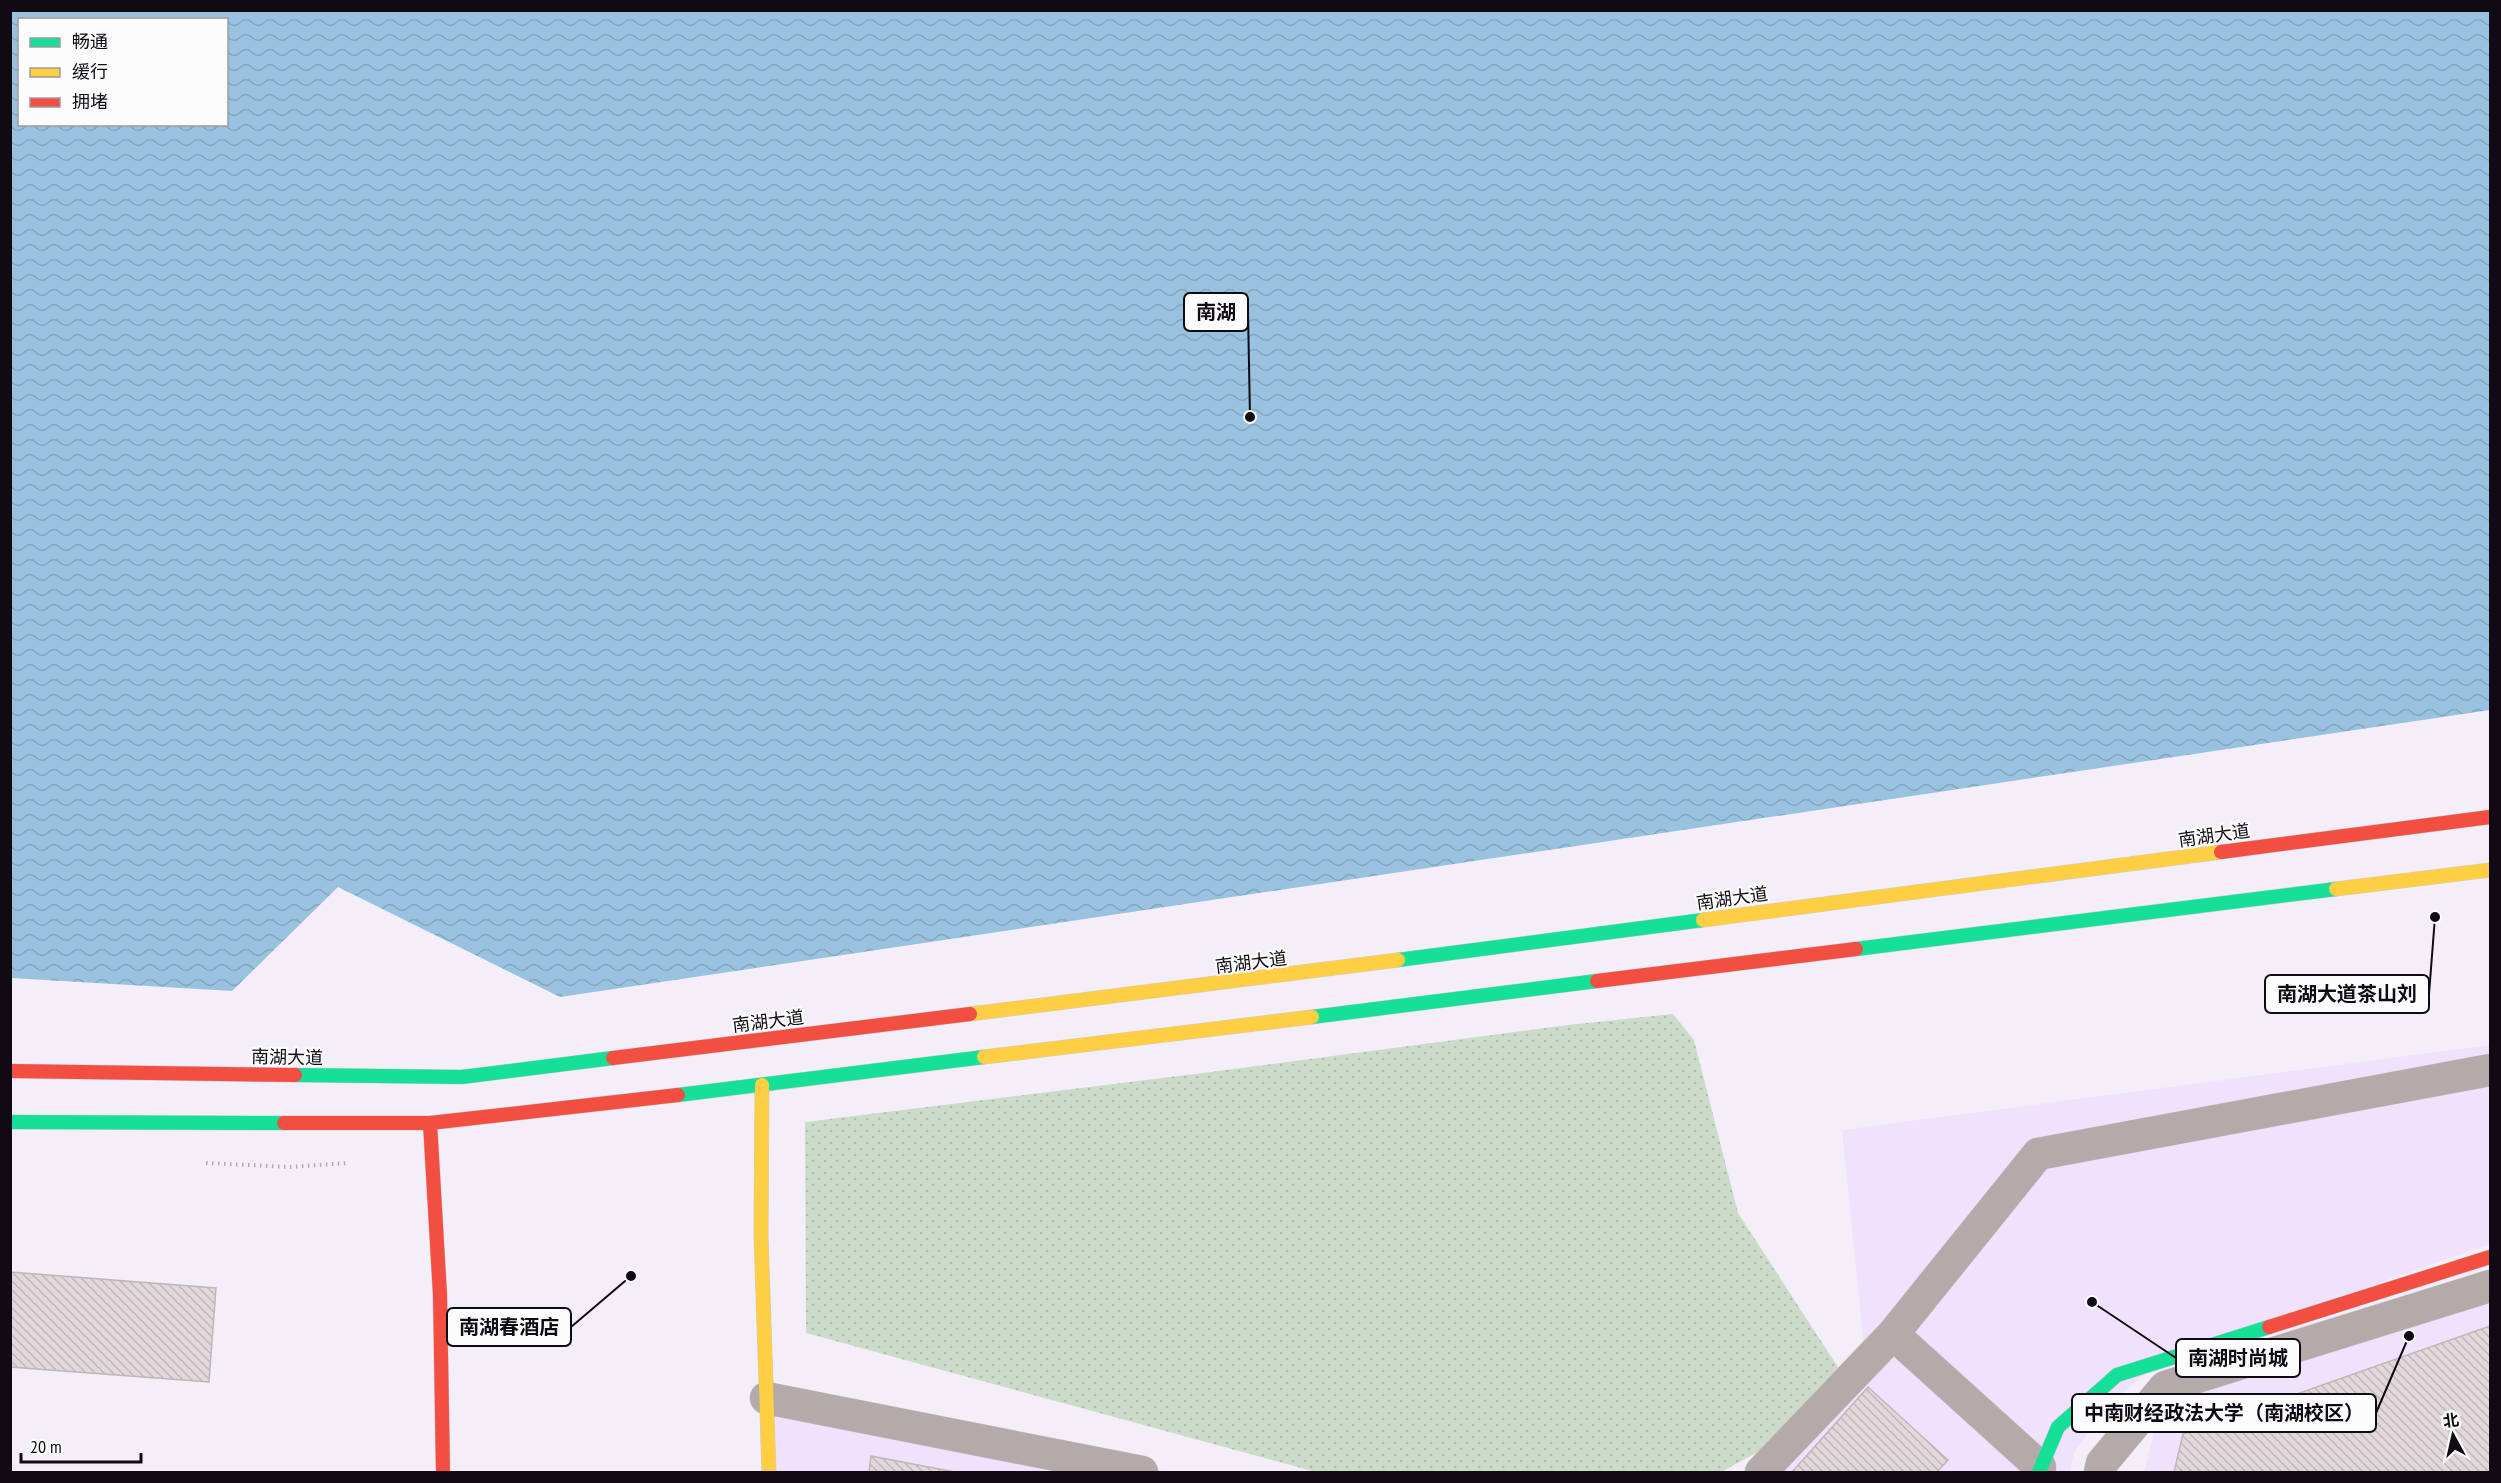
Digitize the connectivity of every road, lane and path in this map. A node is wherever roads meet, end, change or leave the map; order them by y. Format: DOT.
graph roads {
  1 [pos="2490,817"];
  2 [pos="2490,870"];
  3 [pos="10,1071"];
  4 [pos="2490,1071"];
  5 [pos="762,1085"];
  6 [pos="10,1122"];
  7 [pos="430,1123"];
  8 [pos="2490,1257"];
  9 [pos="2490,1286"];
  10 [pos="1893,1334"];
  11 [pos="766,1398"];
  12 [pos="2040,1470"];
  13 [pos="443,1473"];
  14 [pos="768,1473"];
  15 [pos="1142,1473"];
  16 [pos="1761,1473"];
  17 [pos="2100,1473"];
  1 -- 3 [label="main road, 南湖大道"];
  2 -- 5 [label="main road"];
  4 -- 10 [label="street"];
  5 -- 7 [label="main road"];
  5 -- 11 [label="main road"];
  6 -- 7 [label="main road"];
  7 -- 13 [label="main road"];
  8 -- 12 [label="main road"];
  9 -- 17 [label="street"];
  10 -- 12 [label="street"];
  10 -- 16 [label="street"];
  11 -- 14 [label="main road"];
  11 -- 15 [label="street"];
}
